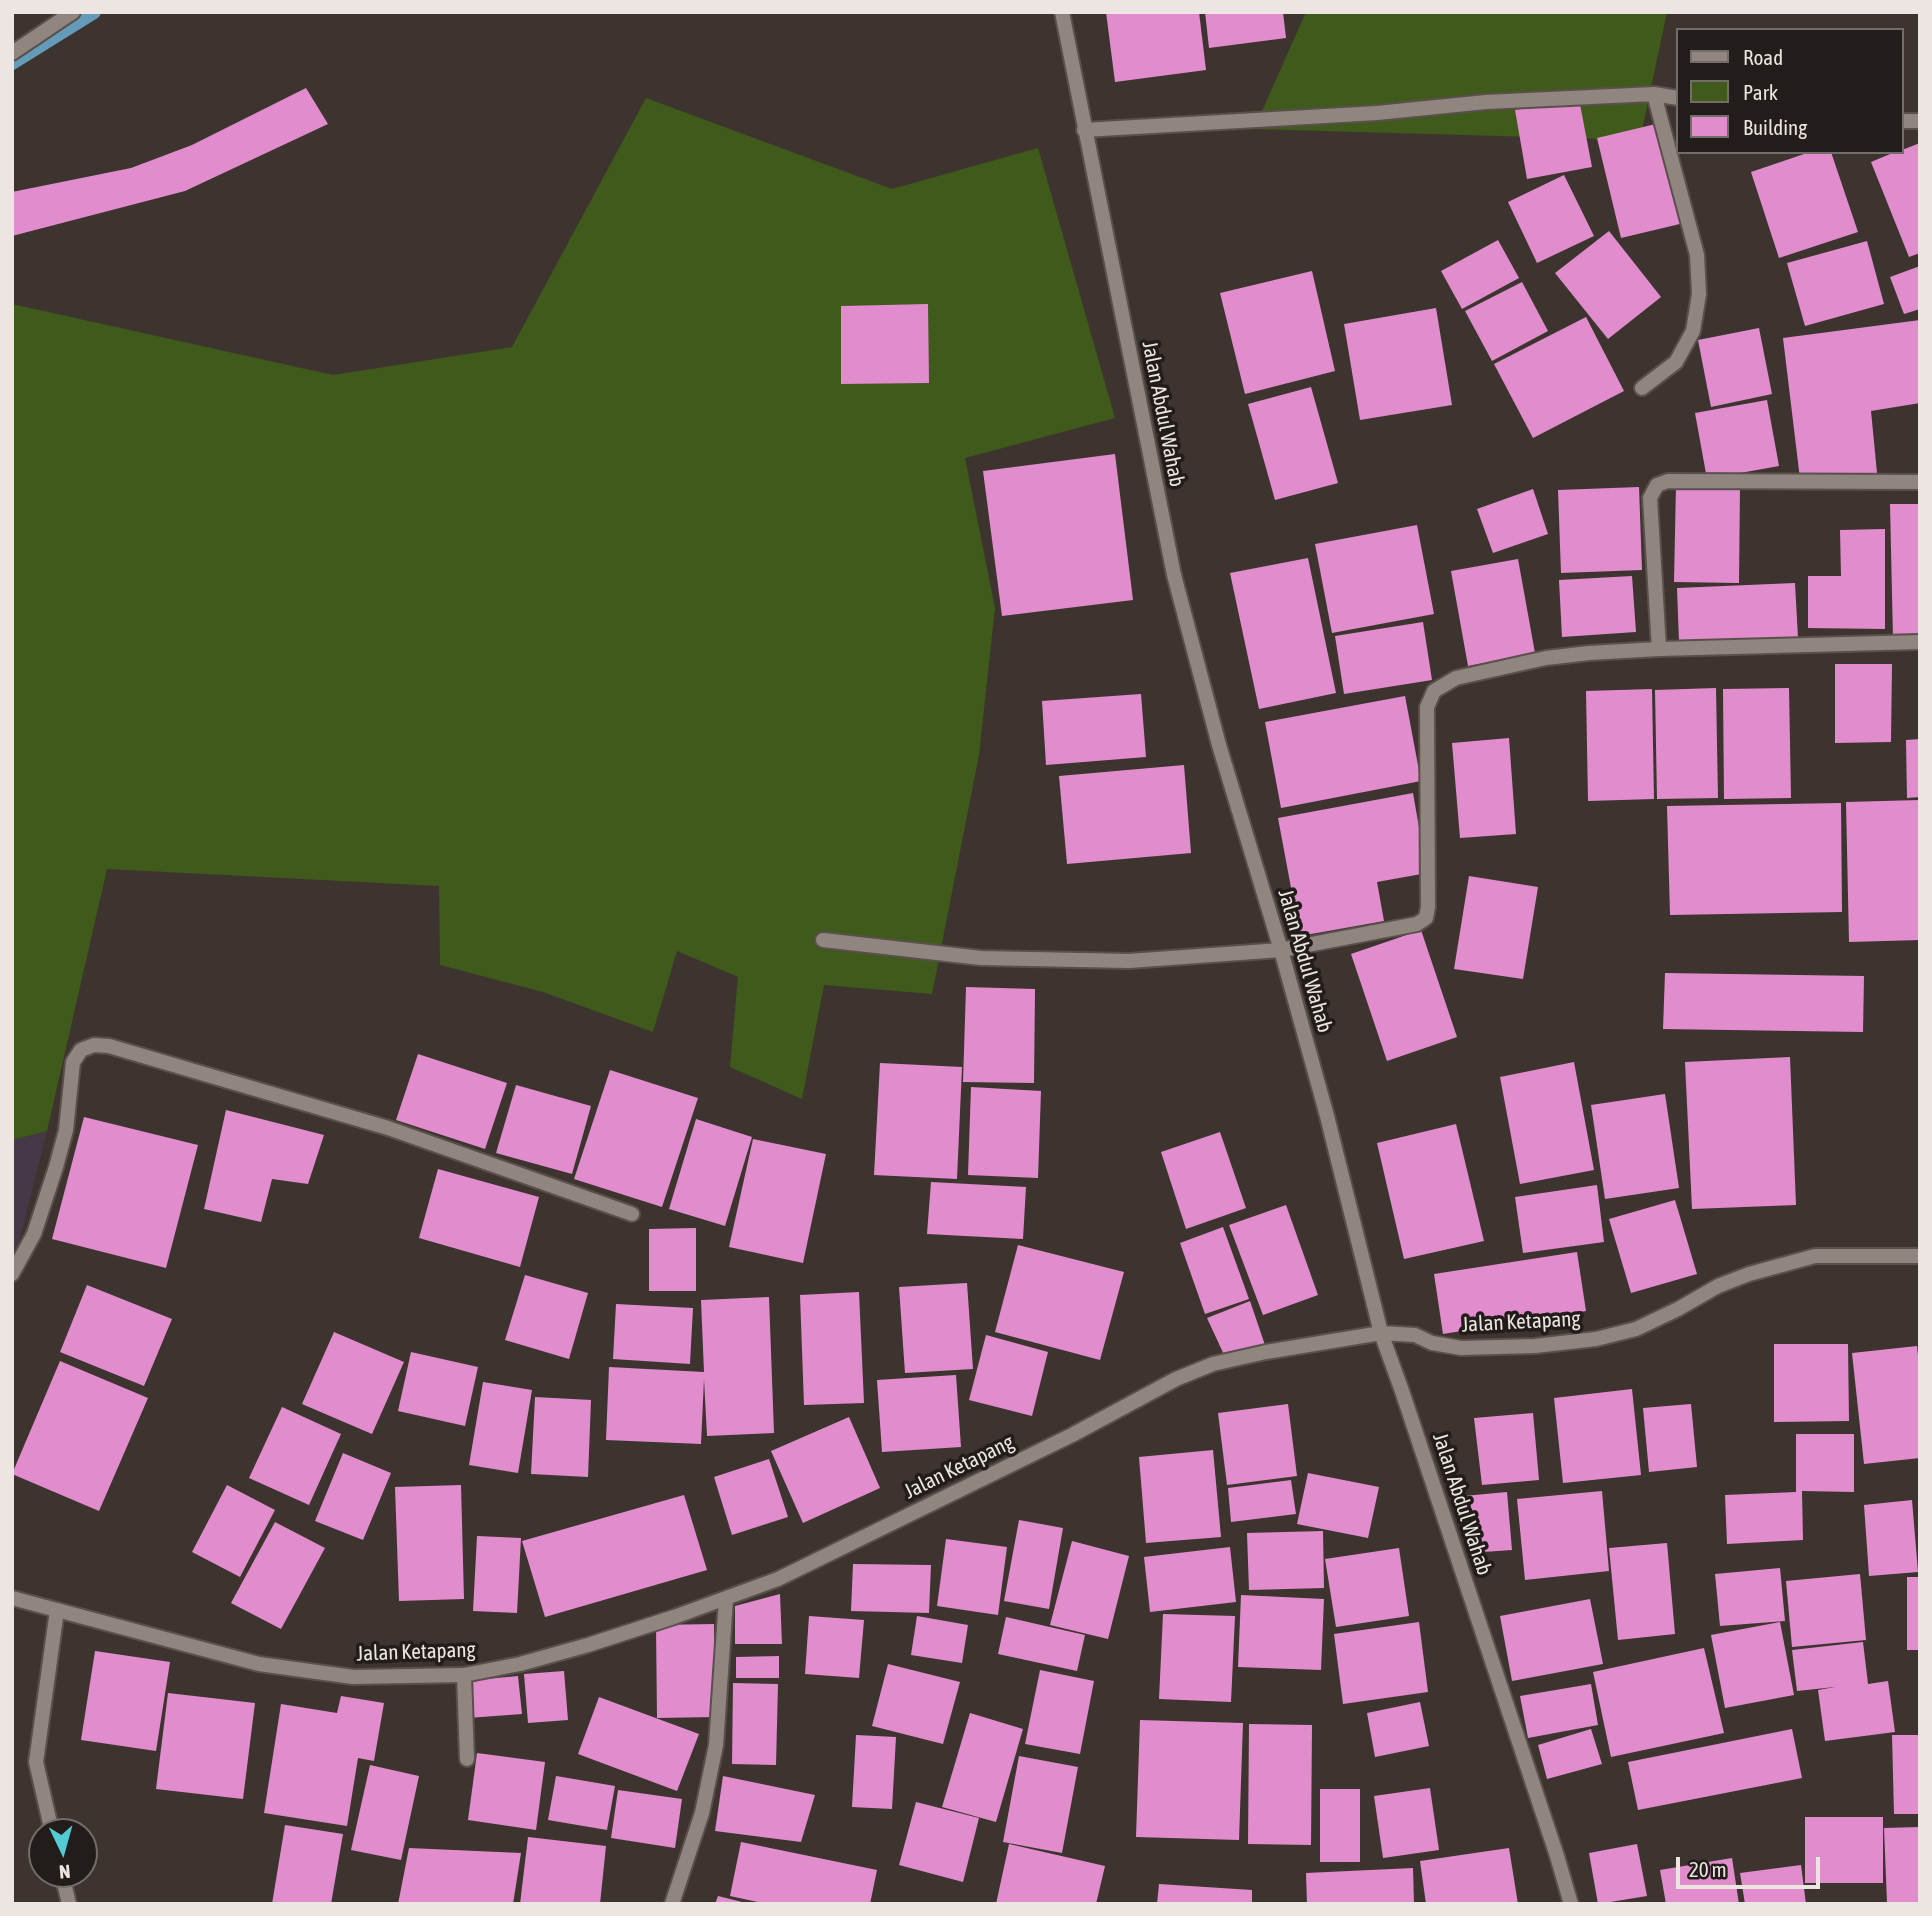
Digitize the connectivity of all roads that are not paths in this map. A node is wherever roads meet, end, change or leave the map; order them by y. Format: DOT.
graph roads {
  1 [pos="74,12"];
  2 [pos="1062,12"];
  3 [pos="12,53"];
  4 [pos="1654,94"];
  5 [pos="1676,98"];
  6 [pos="1084,130"];
  7 [pos="1642,388"];
  8 [pos="1920,482"];
  9 [pos="1920,642"];
  10 [pos="1659,649"];
  11 [pos="823,940"];
  12 [pos="1281,950"];
  13 [pos="632,1214"];
  14 [pos="1920,1256"];
  15 [pos="12,1274"];
  16 [pos="1381,1333"];
  17 [pos="12,1598"];
  18 [pos="726,1599"];
  19 [pos="57,1610"];
  20 [pos="464,1675"];
  21 [pos="467,1759"];
  22 [pos="49,1818"];
  23 [pos="671,1904"];
  24 [pos="1571,1904"];
  1 -- 3 [label="street"];
  2 -- 6 [label="street, Jalan Abdul Wahab"];
  4 -- 5 [label="street"];
  4 -- 6 [label="street"];
  4 -- 7 [label="street"];
  6 -- 12 [label="street, Jalan Abdul Wahab"];
  8 -- 10 [label="street"];
  9 -- 10 [label="street"];
  10 -- 12 [label="street"];
  11 -- 12 [label="street"];
  12 -- 16 [label="street, Jalan Abdul Wahab"];
  13 -- 15 [label="street"];
  14 -- 16 [label="street, Jalan Ketapang"];
  16 -- 18 [label="street, Jalan Ketapang"];
  16 -- 24 [label="street, Jalan Abdul Wahab"];
  17 -- 19 [label="street, Jalan Ketapang"];
  18 -- 20 [label="street, Jalan Ketapang"];
  18 -- 23 [label="street"];
  19 -- 20 [label="street, Jalan Ketapang"];
  19 -- 22 [label="street"];
  20 -- 21 [label="street"];
}
